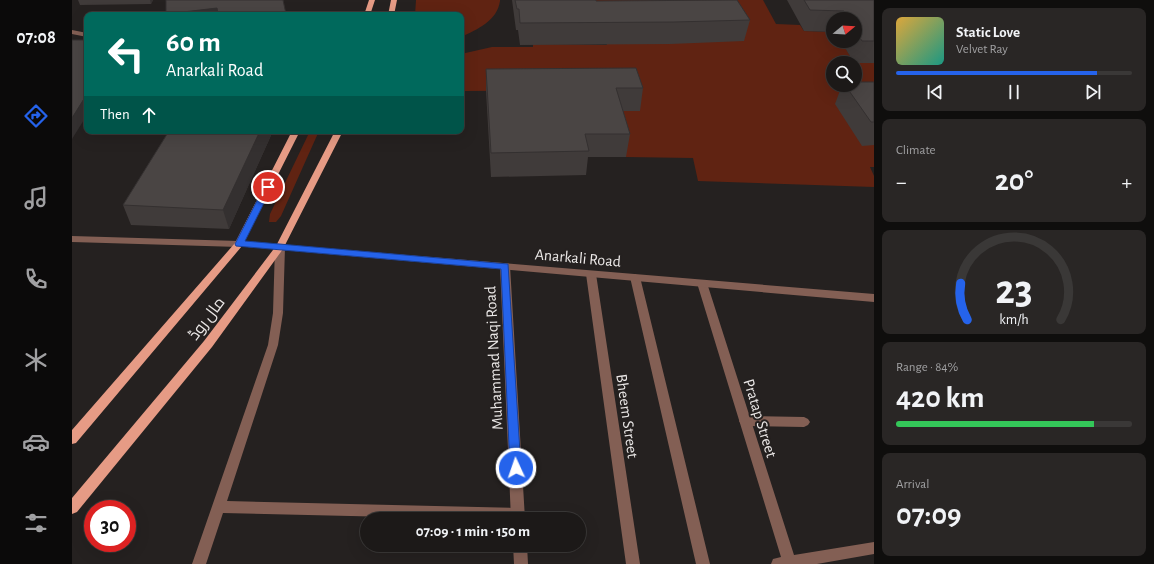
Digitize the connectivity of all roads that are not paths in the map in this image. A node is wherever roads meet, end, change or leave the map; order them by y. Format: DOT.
graph roads {
  1 [pos="372,0"];
  2 [pos="394,0"];
  3 [pos="368,12"];
  4 [pos="392,12"];
  5 [pos="72,32"];
  6 [pos="84,34"];
  7 [pos="294,134"];
  8 [pos="337,134"];
  9 [pos="72,239"];
  10 [pos="239,244"];
  11 [pos="280,247"];
  12 [pos="505,266"];
  13 [pos="590,274"];
  14 [pos="635,277"];
  15 [pos="702,283"];
  16 [pos="874,298"];
  17 [pos="745,421"];
  18 [pos="804,422"];
  19 [pos="72,439"];
  20 [pos="218,507"];
  21 [pos="72,508"];
  22 [pos="385,512"];
  23 [pos="518,512"];
  24 [pos="874,548"];
  25 [pos="520,552"];
  26 [pos="783,563"];
  27 [pos="199,564"];
  28 [pos="521,564"];
  29 [pos="633,564"];
  30 [pos="703,564"];
  1 -- 3 [label="main road"];
  2 -- 4 [label="main road"];
  5 -- 6 [label="street"];
  7 -- 10 [label="main road, مال روڈ"];
  8 -- 11 [label="main road, مال روڈ"];
  9 -- 10 [label="street, Anarkali Road"];
  10 -- 11 [label="street, Anarkali Road"];
  10 -- 19 [label="main road, مال روڈ"];
  11 -- 12 [label="street, Anarkali Road"];
  11 -- 20 [label="street"];
  11 -- 21 [label="main road, مال روڈ"];
  12 -- 13 [label="street, Anarkali Road"];
  12 -- 23 [label="street, Muhammad Naqi Road"];
  13 -- 14 [label="street, Anarkali Road"];
  13 -- 29 [label="street, Bheem Street"];
  14 -- 15 [label="street, Anarkali Road"];
  14 -- 30 [label="street"];
  15 -- 16 [label="street, Anarkali Road"];
  15 -- 17 [label="street, Pratap Street"];
  17 -- 18 [label="street"];
  17 -- 26 [label="street, Pratap Street"];
  20 -- 22 [label="street"];
  20 -- 27 [label="street"];
  24 -- 26 [label="street"];
  25 -- 28 [label="street"];
}
